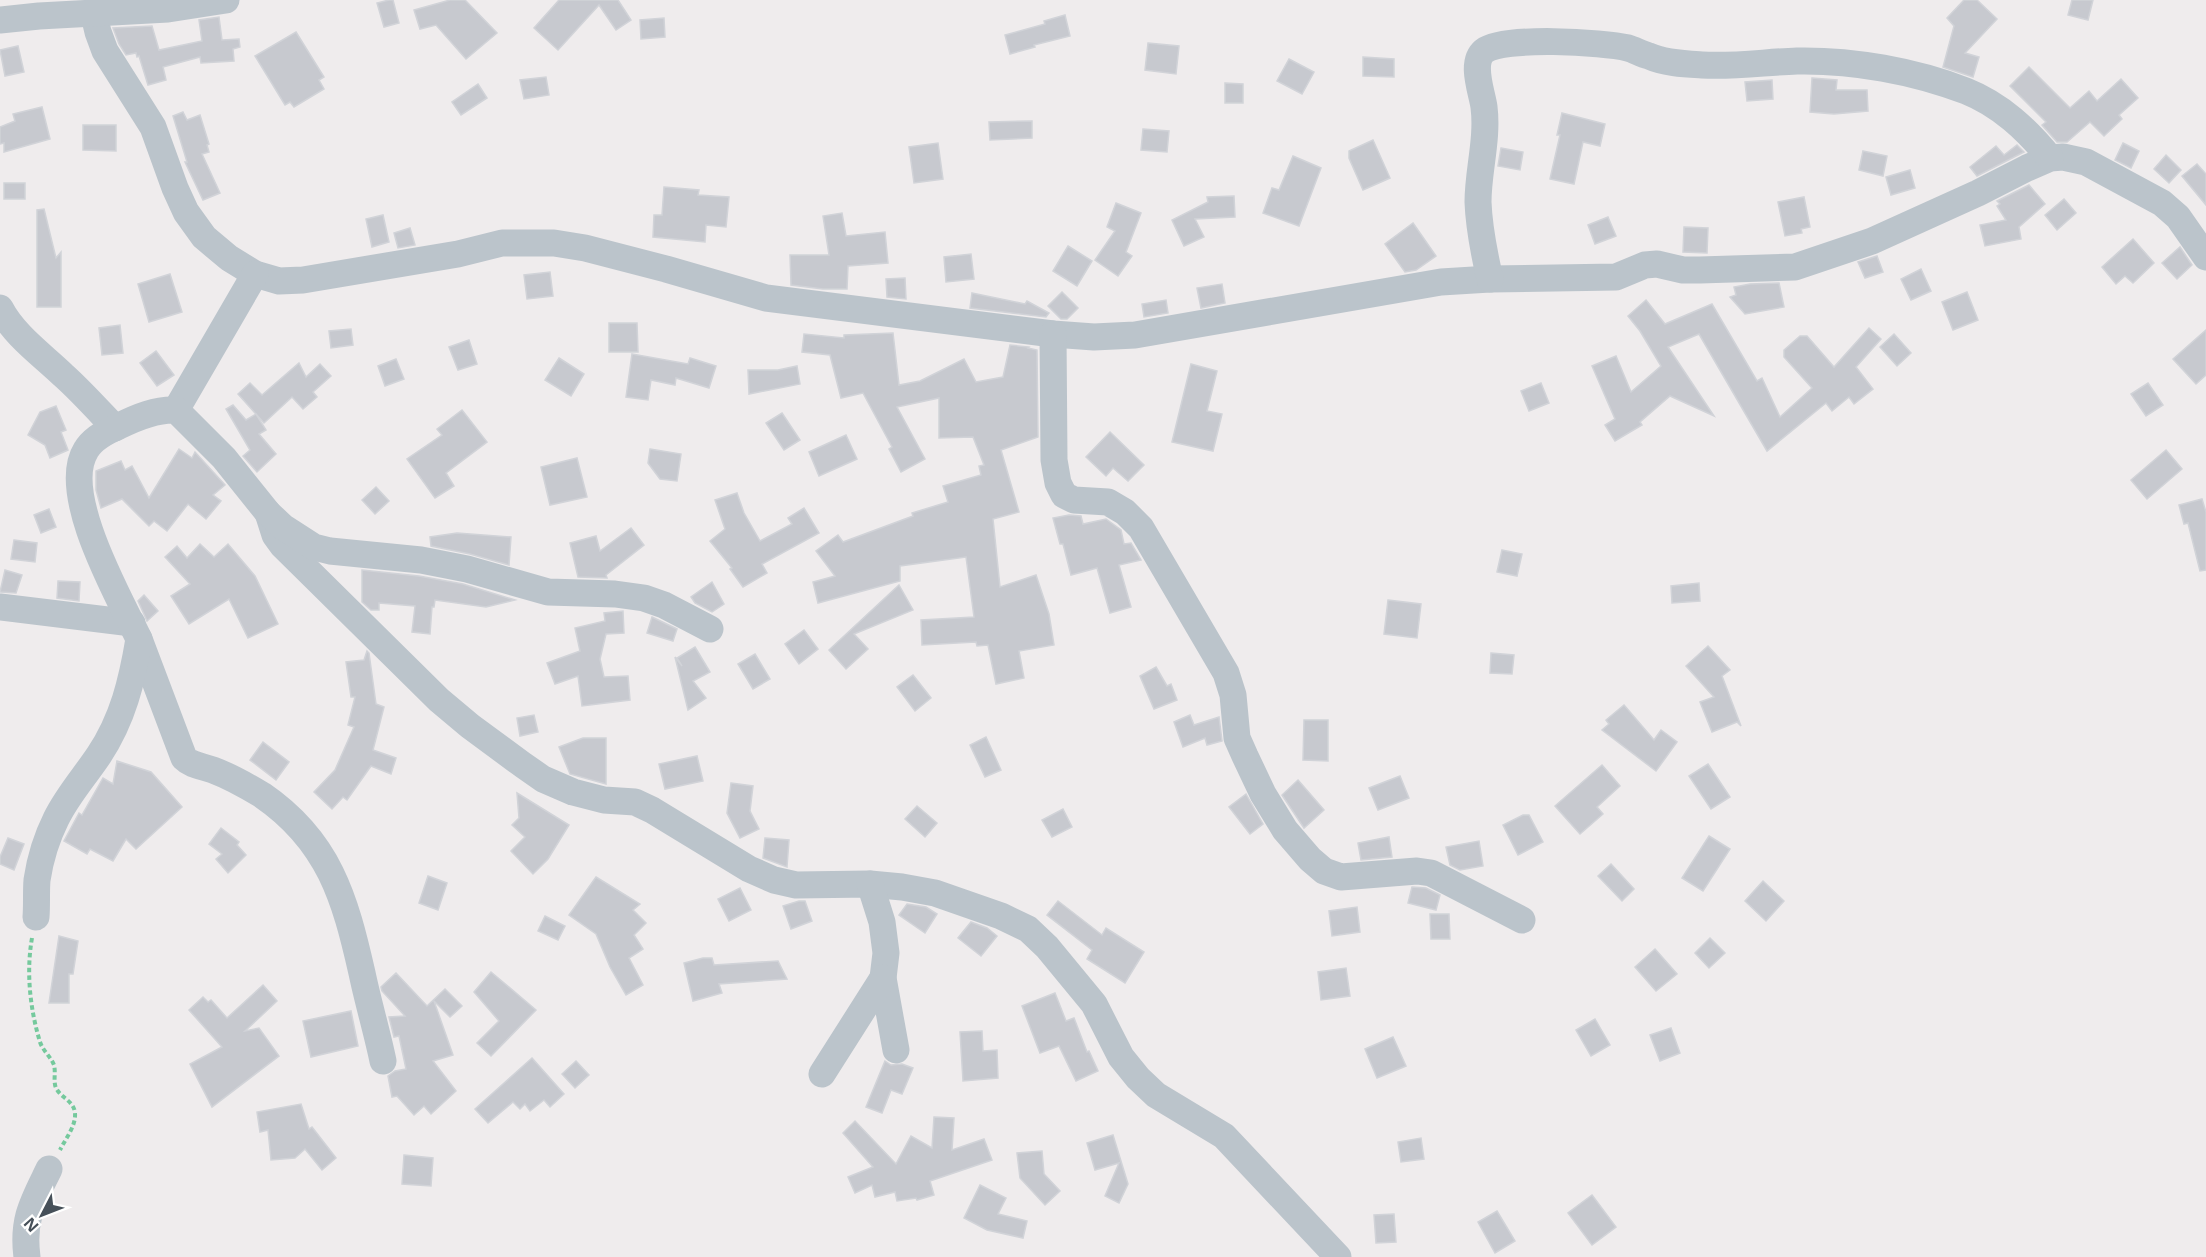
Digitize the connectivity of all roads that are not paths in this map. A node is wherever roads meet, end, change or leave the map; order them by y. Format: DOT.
graph roads {
  1 [pos="226,0"];
  2 [pos="94,15"];
  3 [pos="0,20"];
  4 [pos="2050,158"];
  5 [pos="2206,257"];
  6 [pos="255,274"];
  7 [pos="1490,279"];
  8 [pos="0,308"];
  9 [pos="1053,334"];
  10 [pos="176,410"];
  11 [pos="115,428"];
  12 [pos="268,513"];
  13 [pos="0,607"];
  14 [pos="710,629"];
  15 [pos="135,631"];
  16 [pos="870,884"];
  17 [pos="36,917"];
  18 [pos="1522,920"];
  19 [pos="883,978"];
  20 [pos="896,1050"];
  21 [pos="383,1062"];
  22 [pos="822,1074"];
  23 [pos="49,1169"];
  24 [pos="27,1257"];
  25 [pos="1338,1257"];
  1 -- 2 [label="street"];
  2 -- 3 [label="street"];
  2 -- 6 [label="street"];
  4 -- 5 [label="street"];
  4 -- 7 [label="street"];
  4 -- 7 [label="street"];
  6 -- 9 [label="street"];
  6 -- 10 [label="street"];
  7 -- 9 [label="street"];
  8 -- 11 [label="street"];
  9 -- 18 [label="street"];
  10 -- 11 [label="street"];
  10 -- 12 [label="street"];
  11 -- 15 [label="street"];
  12 -- 14 [label="street"];
  12 -- 16 [label="street"];
  13 -- 15 [label="street"];
  15 -- 17 [label="street"];
  15 -- 21 [label="street"];
  16 -- 19 [label="street"];
  16 -- 25 [label="street"];
  19 -- 20 [label="street"];
  19 -- 22 [label="street"];
  23 -- 24 [label="street"];
}
